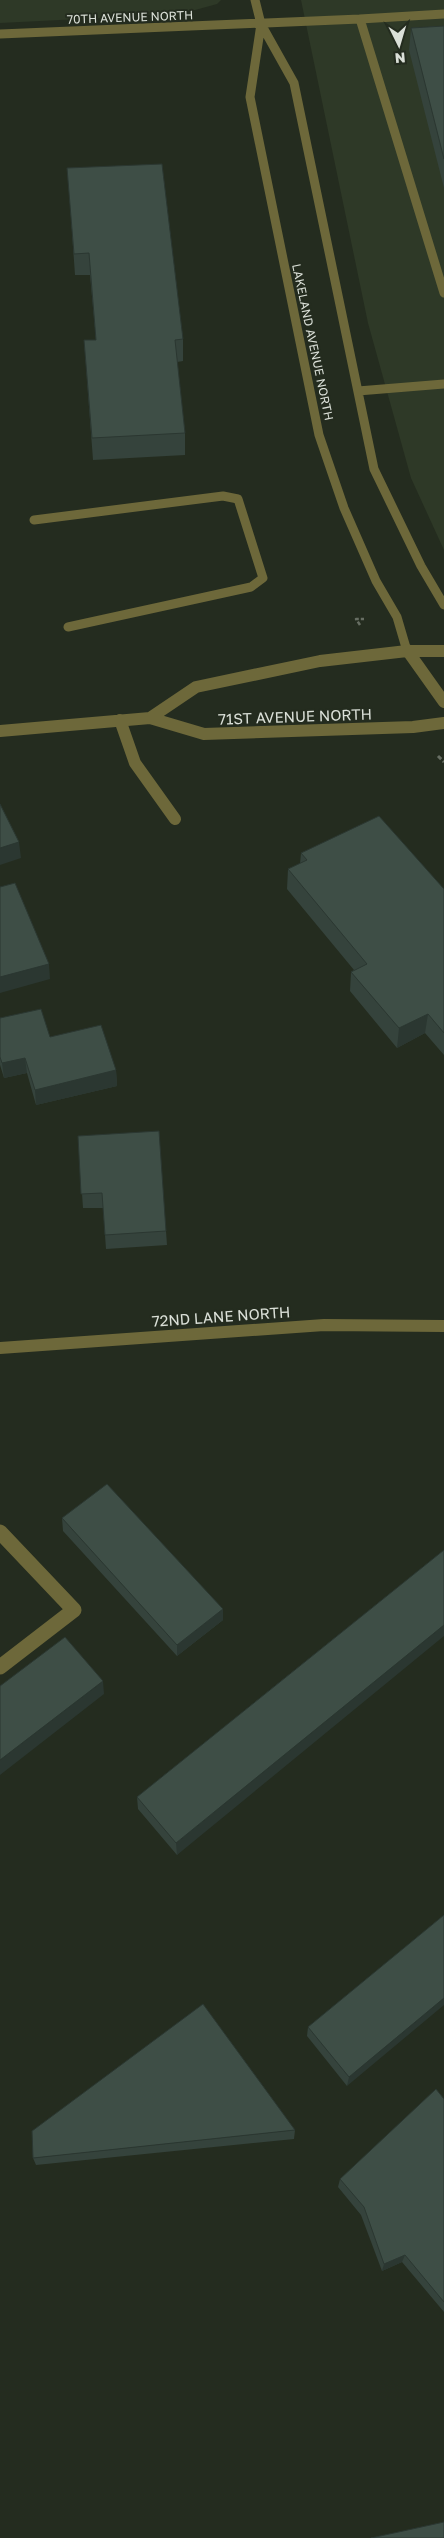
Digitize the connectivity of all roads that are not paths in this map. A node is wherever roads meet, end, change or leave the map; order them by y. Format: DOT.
graph roads {
  1 [pos="255,0"];
  2 [pos="444,14"];
  3 [pos="360,18"];
  4 [pos="261,24"];
  5 [pos="0,34"];
  6 [pos="444,293"];
  7 [pos="444,384"];
  8 [pos="358,391"];
  9 [pos="34,520"];
  10 [pos="444,605"];
  11 [pos="68,628"];
  12 [pos="407,651"];
  13 [pos="444,651"];
  14 [pos="444,702"];
  15 [pos="150,718"];
  16 [pos="120,720"];
  17 [pos="444,723"];
  18 [pos="0,731"];
  19 [pos="175,819"];
  20 [pos="444,1326"];
  21 [pos="0,1348"];
  22 [pos="0,1532"];
  23 [pos="0,1667"];
  1 -- 4 [label="street, LAKELAND AVENUE NORTH"];
  2 -- 3 [label="street, 70TH AVENUE NORTH"];
  3 -- 4 [label="street, 70TH AVENUE NORTH"];
  3 -- 6 [label="street"];
  4 -- 5 [label="street, 70TH AVENUE NORTH"];
  4 -- 8 [label="street, LAKELAND AVENUE NORTH"];
  4 -- 12 [label="street, LAKELAND AVENUE NORTH"];
  7 -- 8 [label="street"];
  8 -- 10 [label="street, LAKELAND AVENUE NORTH"];
  9 -- 11 [label="street"];
  12 -- 13 [label="street"];
  12 -- 14 [label="street, LAKELAND AVENUE NORTH"];
  12 -- 15 [label="street"];
  15 -- 16 [label="street, 71ST AVENUE NORTH"];
  15 -- 17 [label="street, 71ST AVENUE NORTH"];
  16 -- 18 [label="street, 71ST AVENUE NORTH"];
  16 -- 19 [label="street"];
  20 -- 21 [label="street, 72ND LANE NORTH"];
  22 -- 23 [label="street"];
}
